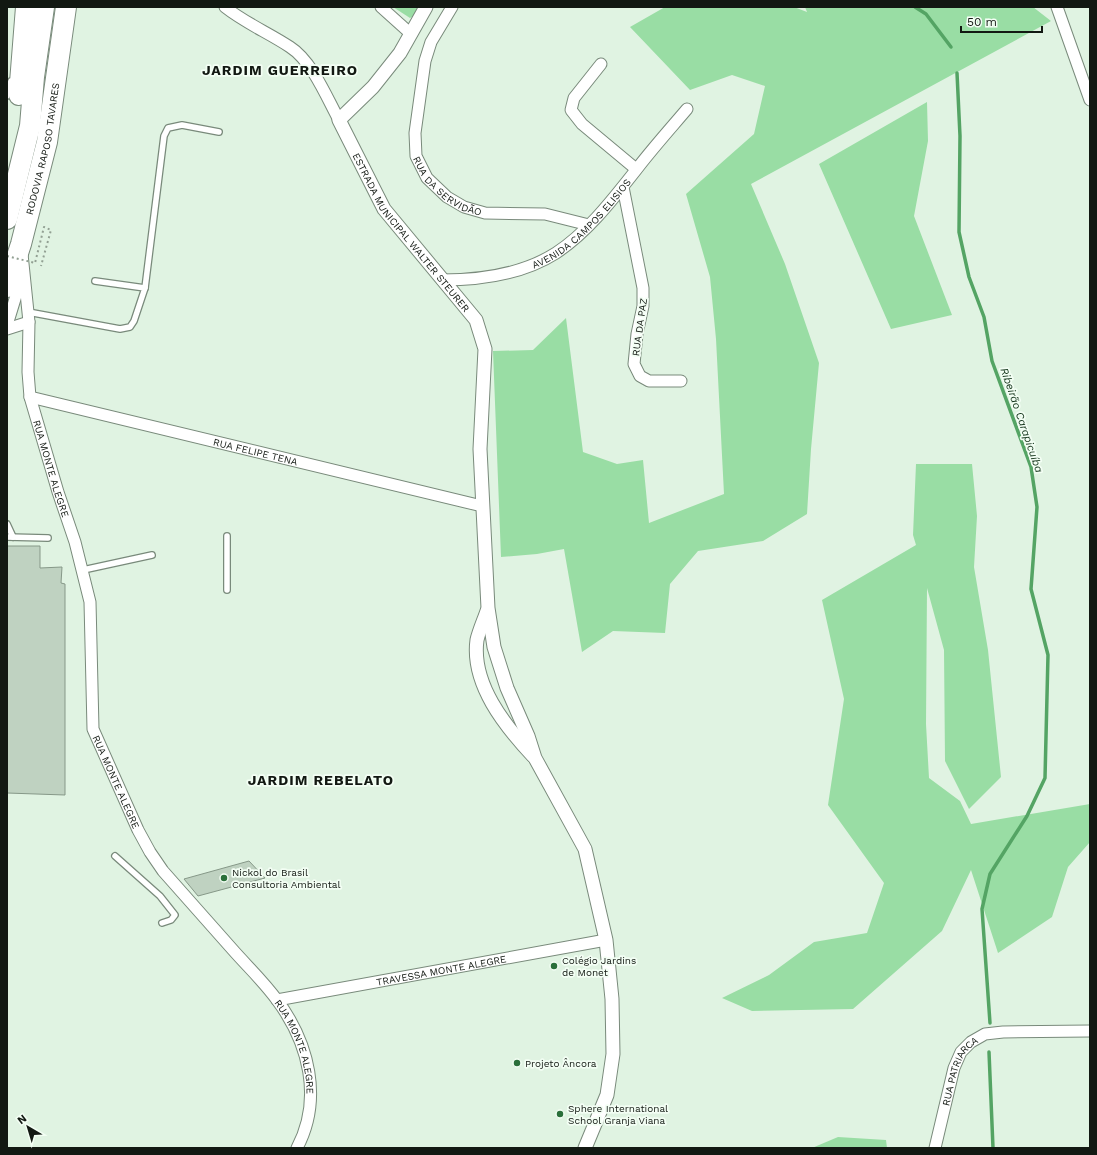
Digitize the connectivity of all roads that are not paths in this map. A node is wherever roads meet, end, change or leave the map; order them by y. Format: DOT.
graph roads {
  1 [pos="26,7"];
  2 [pos="44,7"];
  3 [pos="66,7"];
  4 [pos="225,7"];
  5 [pos="381,7"];
  6 [pos="426,7"];
  7 [pos="452,7"];
  8 [pos="1057,7"];
  9 [pos="24,28"];
  10 [pos="411,34"];
  11 [pos="15,60"];
  12 [pos="601,64"];
  13 [pos="13,73"];
  14 [pos="7,96"];
  15 [pos="1090,100"];
  16 [pos="687,109"];
  17 [pos="339,120"];
  18 [pos="218,132"];
  19 [pos="636,169"];
  20 [pos="16,181"];
  21 [pos="623,187"];
  22 [pos="7,219"];
  23 [pos="590,224"];
  24 [pos="14,250"];
  25 [pos="24,269"];
  26 [pos="442,280"];
  27 [pos="95,281"];
  28 [pos="7,287"];
  29 [pos="145,288"];
  30 [pos="29,317"];
  31 [pos="7,325"];
  32 [pos="7,329"];
  33 [pos="681,380"];
  34 [pos="30,397"];
  35 [pos="482,506"];
  36 [pos="7,524"];
  37 [pos="227,536"];
  38 [pos="10,537"];
  39 [pos="48,538"];
  40 [pos="152,556"];
  41 [pos="83,570"];
  42 [pos="227,590"];
  43 [pos="488,608"];
  44 [pos="535,758"];
  45 [pos="115,856"];
  46 [pos="162,923"];
  47 [pos="606,940"];
  48 [pos="277,1000"];
  49 [pos="1090,1031"];
  50 [pos="297,1148"];
  51 [pos="585,1148"];
  52 [pos="935,1148"];
  1 -- 9 [label="highway"];
  2 -- 20 [label="highway, RODOVIA RAPOSO TAVARES"];
  3 -- 24 [label="highway, RODOVIA RAPOSO TAVARES"];
  4 -- 17 [label="street"];
  5 -- 10 [label="street"];
  6 -- 10 [label="street"];
  7 -- 23 [label="street, RUA DA SERVIDÃO"];
  8 -- 15 [label="street"];
  9 -- 11 [label="lane"];
  9 -- 20 [label="highway"];
  10 -- 17 [label="street"];
  12 -- 19 [label="street"];
  13 -- 14 [label="lane"];
  16 -- 19 [label="street, AVENIDA CAMPOS ELISIOS"];
  17 -- 26 [label="street, ESTRADA MUNICIPAL WALTER STEURER"];
  18 -- 29 [label="lane"];
  19 -- 21 [label="street, AVENIDA CAMPOS ELISIOS"];
  20 -- 22 [label="highway, RODOVIA RAPOSO TAVARES"];
  21 -- 23 [label="street, AVENIDA CAMPOS ELISIOS"];
  21 -- 33 [label="street, RUA DA PAZ"];
  23 -- 26 [label="street, AVENIDA CAMPOS ELISIOS"];
  24 -- 25 [label="street, RUA MONTE ALEGRE"];
  24 -- 28 [label="highway, RODOVIA RAPOSO TAVARES"];
  25 -- 30 [label="street, RUA MONTE ALEGRE"];
  25 -- 31 [label="street"];
  26 -- 35 [label="street, ESTRADA MUNICIPAL WALTER STEURER"];
  27 -- 29 [label="lane"];
  29 -- 30 [label="lane"];
  30 -- 32 [label="street"];
  30 -- 34 [label="street, RUA MONTE ALEGRE"];
  34 -- 35 [label="street, RUA FELIPE TENA"];
  34 -- 41 [label="street, RUA MONTE ALEGRE"];
  35 -- 43 [label="street, ESTRADA MUNICIPAL WALTER STEURER"];
  36 -- 38 [label="lane"];
  37 -- 42 [label="lane"];
  38 -- 39 [label="lane"];
  40 -- 41 [label="lane"];
  41 -- 48 [label="street, RUA MONTE ALEGRE"];
  43 -- 44 [label="street, ESTRADA MUNICIPAL WALTER STEURER"];
  43 -- 44 [label="street, ESTRADA MUNICIPAL WALTER STEURER"];
  44 -- 47 [label="street, ESTRADA MUNICIPAL WALTER STEURER"];
  45 -- 46 [label="lane"];
  47 -- 48 [label="street, TRAVESSA MONTE ALEGRE"];
  47 -- 51 [label="street, ESTRADA MUNICIPAL WALTER STEURER"];
  48 -- 50 [label="street, RUA MONTE ALEGRE"];
  49 -- 52 [label="street, RUA PATRIARCA"];
}
